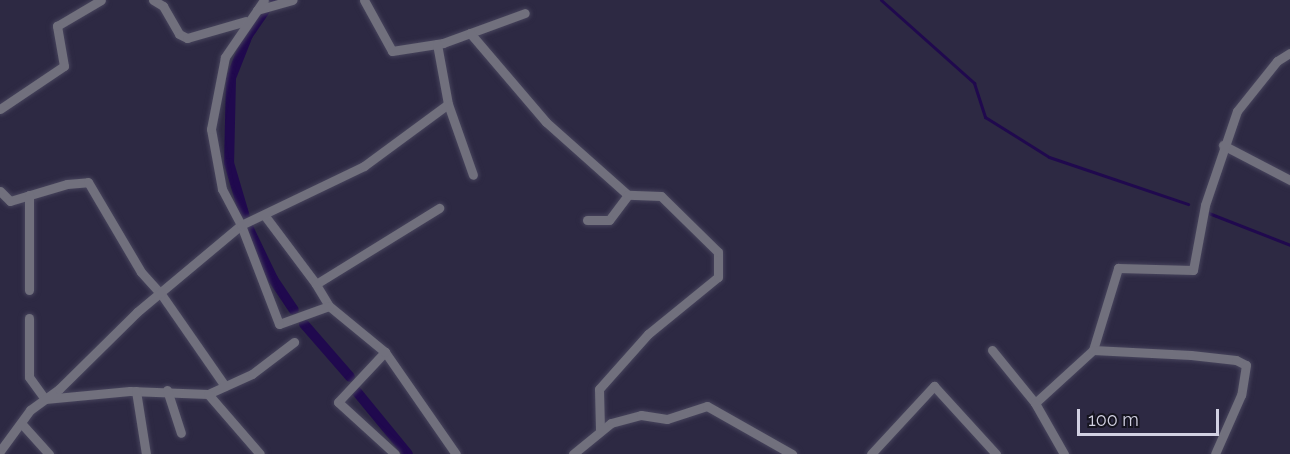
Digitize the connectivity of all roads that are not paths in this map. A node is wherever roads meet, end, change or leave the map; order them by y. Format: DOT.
graph roads {
  1 [pos="100,0"];
  2 [pos="153,0"];
  3 [pos="264,0"];
  4 [pos="293,0"];
  5 [pos="364,0"];
  6 [pos="257,10"];
  7 [pos="525,13"];
  8 [pos="246,21"];
  9 [pos="470,33"];
  10 [pos="437,44"];
  11 [pos="1290,53"];
  12 [pos="448,104"];
  13 [pos="0,109"];
  14 [pos="1223,145"];
  15 [pos="473,175"];
  16 [pos="1290,180"];
  17 [pos="0,191"];
  18 [pos="29,195"];
  19 [pos="628,195"];
  20 [pos="439,208"];
  21 [pos="265,216"];
  22 [pos="587,220"];
  23 [pos="241,225"];
  24 [pos="315,284"];
  25 [pos="29,290"];
  26 [pos="161,294"];
  27 [pos="329,306"];
  28 [pos="29,318"];
  29 [pos="294,342"];
  30 [pos="992,350"];
  31 [pos="1093,350"];
  32 [pos="385,352"];
  33 [pos="225,386"];
  34 [pos="167,390"];
  35 [pos="136,391"];
  36 [pos="208,394"];
  37 [pos="45,399"];
  38 [pos="1035,403"];
  39 [pos="21,423"];
  40 [pos="600,430"];
  41 [pos="181,433"];
  42 [pos="0,451"];
  43 [pos="49,454"];
  44 [pos="146,454"];
  45 [pos="260,454"];
  46 [pos="395,454"];
  47 [pos="456,454"];
  48 [pos="573,454"];
  49 [pos="792,454"];
  50 [pos="871,454"];
  51 [pos="996,454"];
  52 [pos="1064,454"];
  53 [pos="1215,454"];
  1 -- 13 [label="street"];
  2 -- 8 [label="street"];
  3 -- 6 [label="street"];
  4 -- 6 [label="street"];
  5 -- 10 [label="street"];
  6 -- 8 [label="street"];
  7 -- 9 [label="street"];
  8 -- 23 [label="street"];
  9 -- 10 [label="street"];
  9 -- 19 [label="street"];
  10 -- 12 [label="street"];
  11 -- 14 [label="street"];
  12 -- 15 [label="street"];
  12 -- 21 [label="street"];
  14 -- 16 [label="street"];
  14 -- 31 [label="street"];
  17 -- 18 [label="street"];
  18 -- 25 [label="street"];
  18 -- 26 [label="street"];
  19 -- 22 [label="street"];
  19 -- 40 [label="street"];
  20 -- 24 [label="street"];
  21 -- 23 [label="street"];
  21 -- 24 [label="street"];
  23 -- 26 [label="street"];
  23 -- 27 [label="street"];
  24 -- 27 [label="street"];
  26 -- 33 [label="street"];
  26 -- 37 [label="street"];
  27 -- 32 [label="street"];
  28 -- 37 [label="street"];
  29 -- 33 [label="street"];
  30 -- 38 [label="street"];
  31 -- 38 [label="street"];
  31 -- 53 [label="street"];
  32 -- 46 [label="street"];
  32 -- 47 [label="street"];
  33 -- 36 [label="street"];
  34 -- 35 [label="street"];
  34 -- 36 [label="street"];
  34 -- 41 [label="street"];
  35 -- 37 [label="street"];
  35 -- 44 [label="street"];
  36 -- 45 [label="street"];
  37 -- 39 [label="street"];
  38 -- 52 [label="street"];
  39 -- 42 [label="street"];
  39 -- 43 [label="street"];
  40 -- 48 [label="street"];
  40 -- 49 [label="street"];
  50 -- 51 [label="street"];
}
